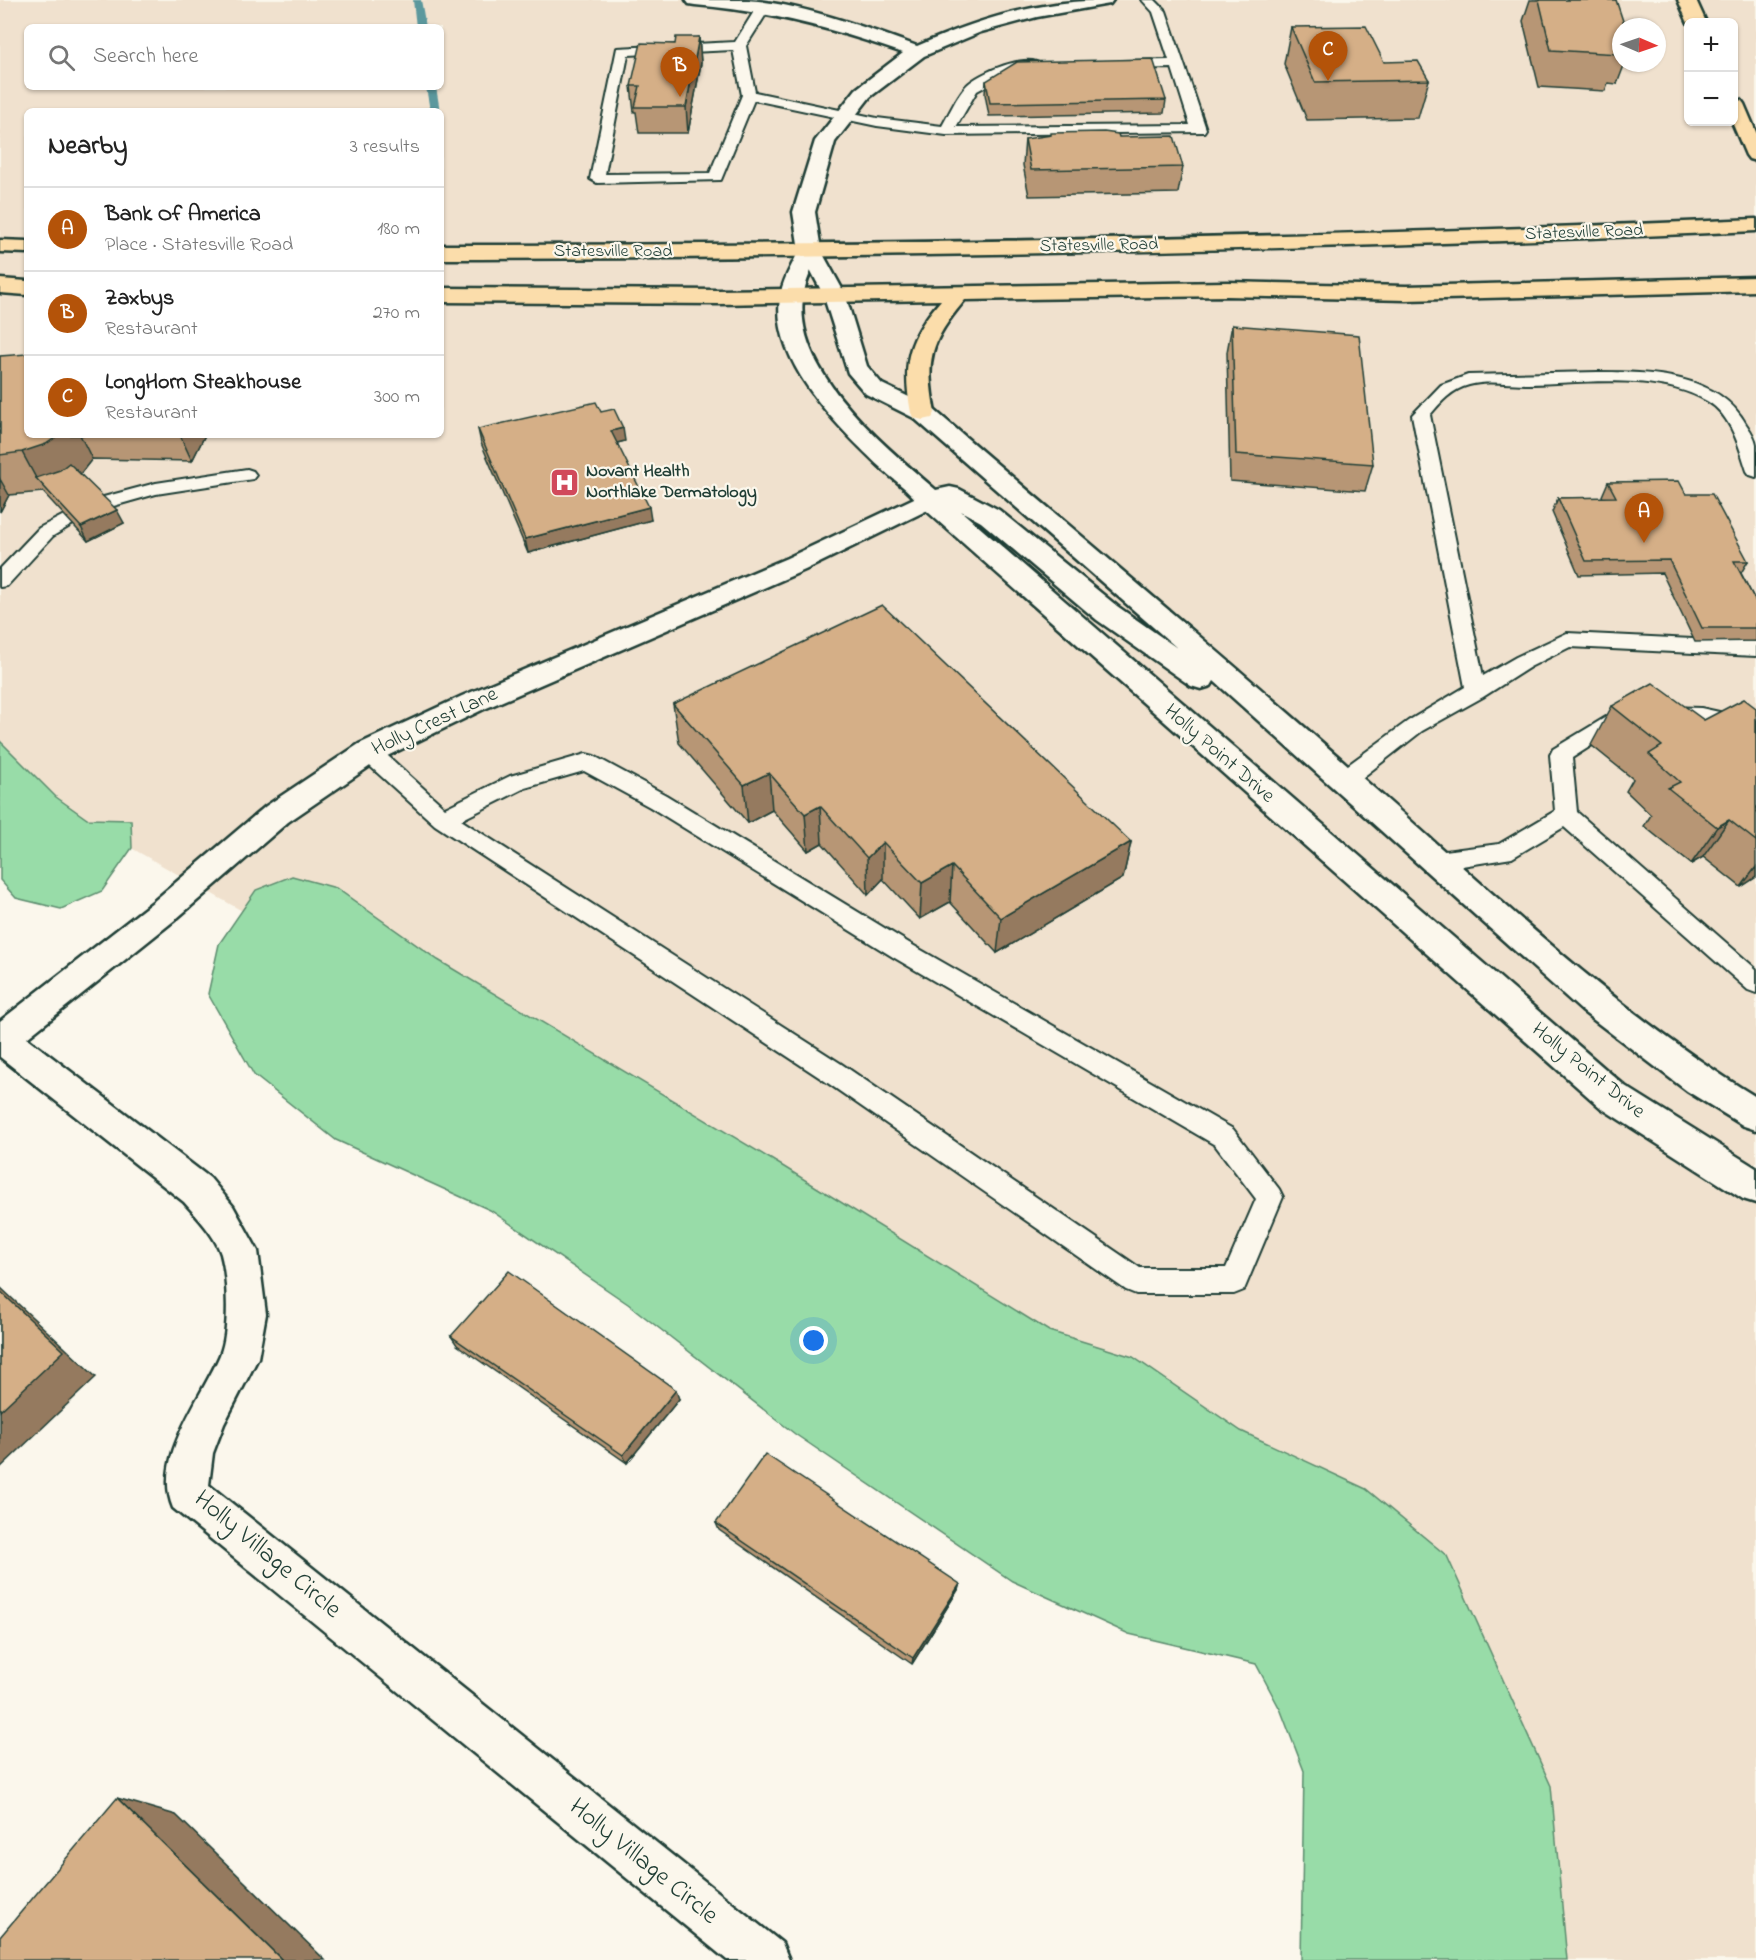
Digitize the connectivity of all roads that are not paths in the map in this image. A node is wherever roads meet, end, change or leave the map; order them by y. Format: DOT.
graph roads {
  1 [pos="695,0"];
  2 [pos="1104,0"];
  3 [pos="1148,0"];
  4 [pos="1688,0"];
  5 [pos="763,8"];
  6 [pos="1695,18"];
  7 [pos="739,46"];
  8 [pos="916,52"];
  9 [pos="1177,64"];
  10 [pos="1109,65"];
  11 [pos="1054,66"];
  12 [pos="749,95"];
  13 [pos="1738,113"];
  14 [pos="844,115"];
  15 [pos="946,131"];
  16 [pos="1756,155"];
  17 [pos="1756,225"];
  18 [pos="0,246"];
  19 [pos="24,247"];
  20 [pos="810,250"];
  21 [pos="444,252"];
  22 [pos="1756,284"];
  23 [pos="0,286"];
  24 [pos="24,288"];
  25 [pos="791,294"];
  26 [pos="834,294"];
  27 [pos="958,294"];
  28 [pos="444,296"];
  29 [pos="923,413"];
  30 [pos="1756,471"];
  31 [pos="247,476"];
  32 [pos="929,499"];
  33 [pos="103,503"];
  34 [pos="68,519"];
  35 [pos="0,581"];
  36 [pos="1756,649"];
  37 [pos="1476,692"];
  38 [pos="1756,728"];
  39 [pos="369,752"];
  40 [pos="1345,779"];
  41 [pos="1566,815"];
  42 [pos="443,819"];
  43 [pos="1437,861"];
  44 [pos="1756,983"];
  45 [pos="1,1038"];
  46 [pos="1756,1115"];
  47 [pos="1756,1187"];
  48 [pos="765,1960"];
  1 -- 5 [label="main road"];
  2 -- 8 [label="main road"];
  3 -- 9 [label="lane"];
  4 -- 6 [label="main road"];
  5 -- 7 [label="lane"];
  5 -- 8 [label="main road"];
  7 -- 12 [label="lane"];
  7 -- 12 [label="lane"];
  8 -- 14 [label="main road"];
  9 -- 10 [label="lane"];
  9 -- 15 [label="lane"];
  11 -- 15 [label="lane"];
  12 -- 14 [label="lane"];
  13 -- 16 [label="main road"];
  14 -- 15 [label="lane"];
  14 -- 20 [label="main road"];
  17 -- 20 [label="main road, Statesville Road"];
  18 -- 19 [label="main road"];
  20 -- 21 [label="main road, Statesville Road"];
  20 -- 25 [label="main road, Holly Point Drive"];
  20 -- 26 [label="main road"];
  22 -- 27 [label="main road"];
  23 -- 24 [label="main road"];
  25 -- 26 [label="main road"];
  25 -- 28 [label="main road"];
  25 -- 32 [label="main road, Holly Point Drive"];
  26 -- 27 [label="main road"];
  26 -- 29 [label="main road"];
  27 -- 29 [label="main road"];
  29 -- 40 [label="main road"];
  30 -- 37 [label="lane"];
  31 -- 33 [label="lane"];
  32 -- 39 [label="main road, Holly Crest Lane"];
  32 -- 40 [label="main road"];
  32 -- 47 [label="main road, Holly Point Drive"];
  34 -- 35 [label="lane"];
  36 -- 37 [label="lane"];
  37 -- 40 [label="lane"];
  38 -- 41 [label="lane"];
  39 -- 42 [label="lane"];
  39 -- 45 [label="main road, Holly Crest Lane"];
  40 -- 43 [label="main road"];
  41 -- 43 [label="lane"];
  41 -- 44 [label="lane"];
  42 -- 42 [label="lane"];
  43 -- 46 [label="main road"];
  45 -- 48 [label="main road, Holly Village Circle"];
}
